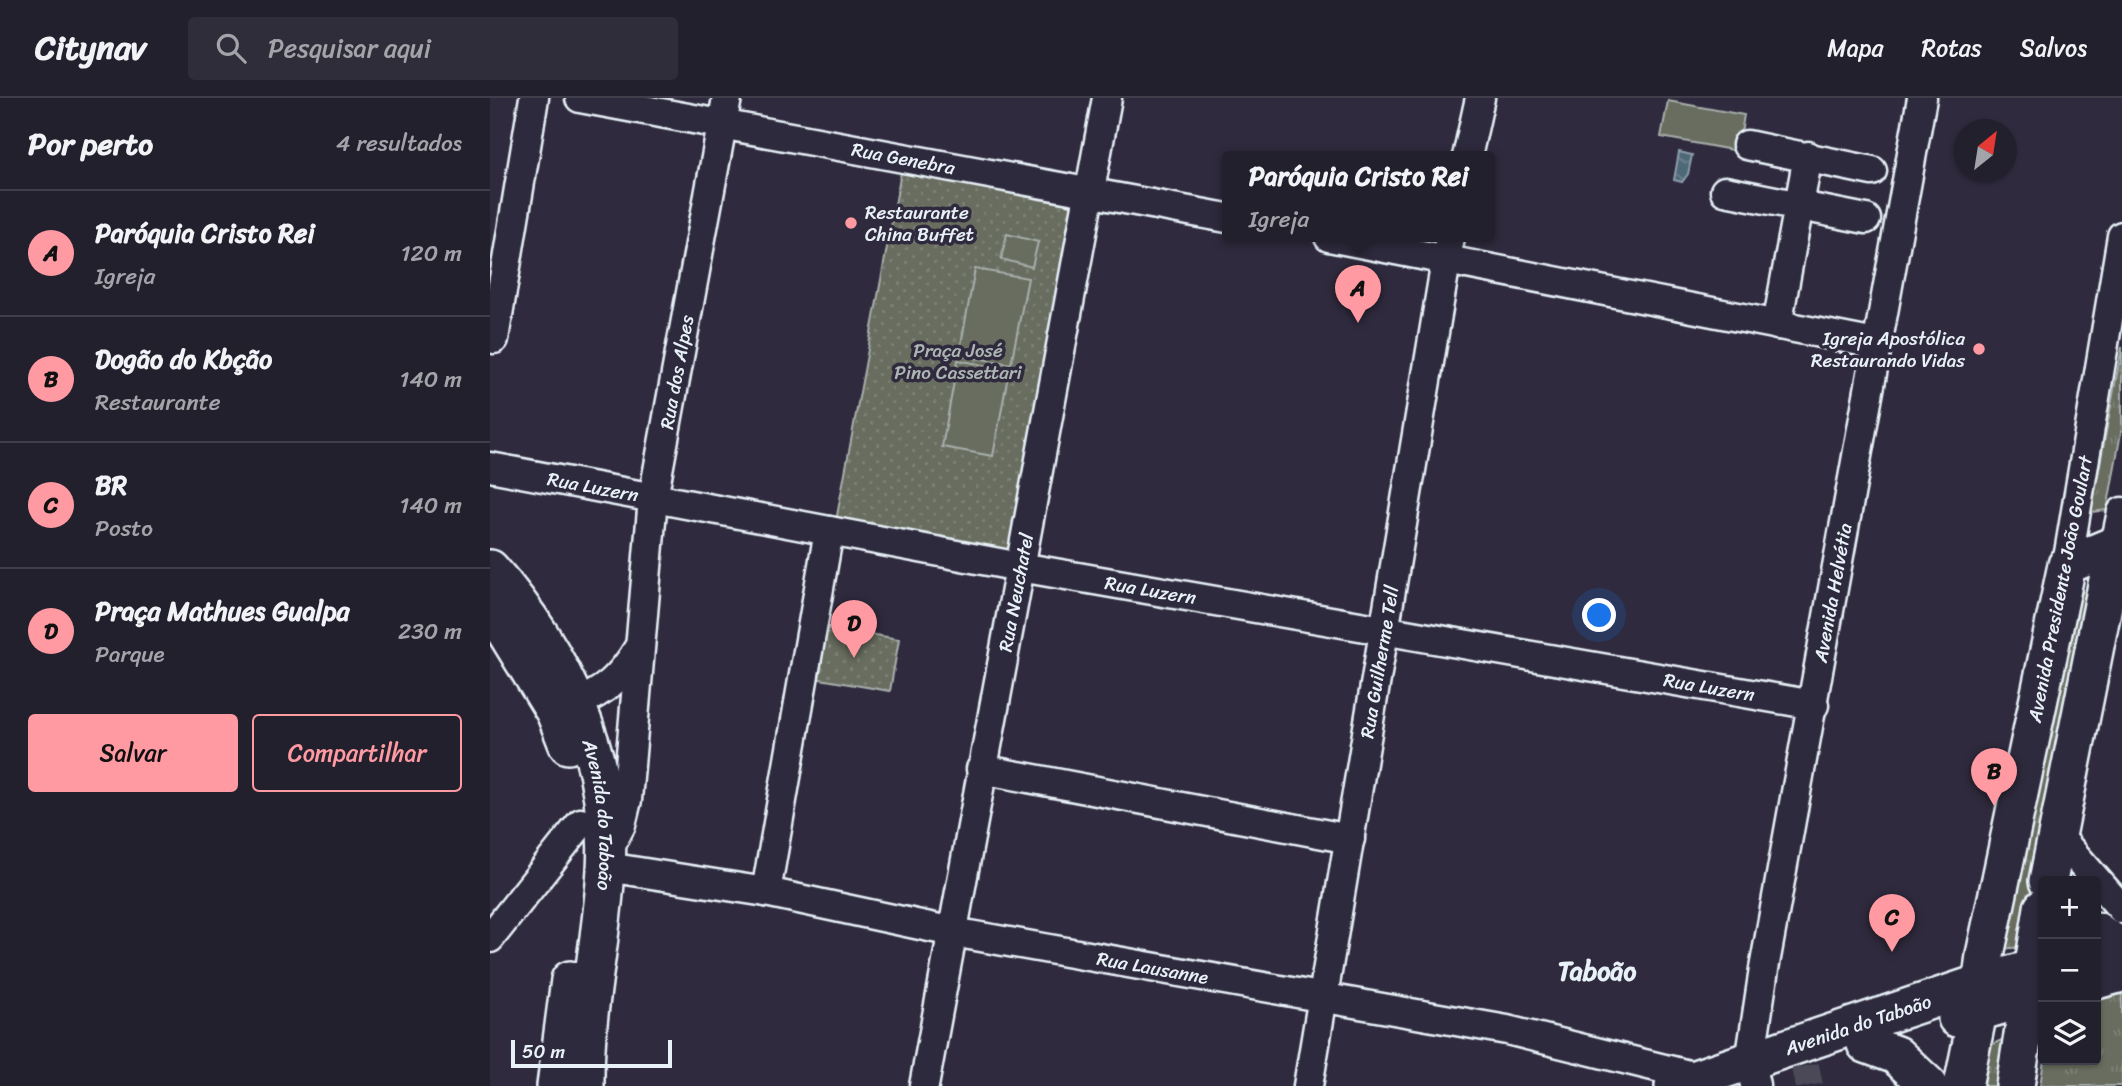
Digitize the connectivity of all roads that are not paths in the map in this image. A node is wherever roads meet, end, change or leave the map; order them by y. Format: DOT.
graph roads {
  1 [pos="534,98"];
  2 [pos="580,98"];
  3 [pos="1107,98"];
  4 [pos="1480,98"];
  5 [pos="1922,98"];
  6 [pos="725,111"];
  7 [pos="1747,145"];
  8 [pos="1469,151"];
  9 [pos="1808,156"];
  10 [pos="1872,171"];
  11 [pos="1725,191"];
  12 [pos="1090,193"];
  13 [pos="1799,204"];
  14 [pos="1222,217"];
  15 [pos="1866,219"];
  16 [pos="2122,236"];
  17 [pos="1383,242"];
  18 [pos="1448,248"];
  19 [pos="1777,325"];
  20 [pos="494,339"];
  21 [pos="1876,345"];
  22 [pos="490,467"];
  23 [pos="653,498"];
  24 [pos="828,531"];
  25 [pos="2120,533"];
  26 [pos="2067,565"];
  27 [pos="1020,567"];
  28 [pos="490,569"];
  29 [pos="490,606"];
  30 [pos="1385,629"];
  31 [pos="638,649"];
  32 [pos="576,704"];
  33 [pos="1814,705"];
  34 [pos="981,769"];
  35 [pos="580,823"];
  36 [pos="1350,839"];
  37 [pos="607,860"];
  38 [pos="2055,861"];
  39 [pos="766,892"];
  40 [pos="2122,909"];
  41 [pos="953,932"];
  42 [pos="490,938"];
  43 [pos="2040,939"];
  44 [pos="2111,950"];
  45 [pos="2101,970"];
  46 [pos="2037,981"];
  47 [pos="1980,998"];
  48 [pos="1323,999"];
  49 [pos="1866,1044"];
  50 [pos="1753,1078"];
  51 [pos="1686,1082"];
  52 [pos="556,1086"];
  53 [pos="585,1086"];
  54 [pos="924,1086"];
  55 [pos="1308,1086"];
  56 [pos="1929,1086"];
  57 [pos="1963,1086"];
  58 [pos="2015,1086"];
  1 -- 20 [label="street"];
  2 -- 6 [label="street, Rua Genebra"];
  3 -- 12 [label="street, Rua Neuchatel"];
  4 -- 8 [label="street"];
  5 -- 21 [label="street, Avenida Helvétia"];
  6 -- 12 [label="street, Rua Genebra"];
  6 -- 23 [label="street, Rua dos Alpes"];
  7 -- 9 [label="street"];
  9 -- 10 [label="street"];
  9 -- 13 [label="street"];
  11 -- 13 [label="street"];
  12 -- 14 [label="street, Rua Genebra"];
  12 -- 27 [label="street, Rua Neuchatel"];
  13 -- 15 [label="street"];
  13 -- 19 [label="street"];
  16 -- 26 [label="street, Avenida Presidente João Goulart"];
  17 -- 18 [label="street"];
  18 -- 19 [label="street"];
  18 -- 30 [label="street, Rua Guilherme Tell"];
  19 -- 21 [label="street"];
  21 -- 33 [label="street, Avenida Helvétia"];
  22 -- 23 [label="street, Rua Luzern"];
  23 -- 24 [label="street, Rua Luzern"];
  23 -- 31 [label="street, Rua dos Alpes"];
  24 -- 27 [label="street, Rua Luzern"];
  24 -- 39 [label="street"];
  25 -- 26 [label="main road"];
  25 -- 38 [label="main road"];
  26 -- 47 [label="main road, Avenida Presidente João Goulart"];
  27 -- 30 [label="street, Rua Luzern"];
  27 -- 34 [label="street, Rua Neuchatel"];
  28 -- 32 [label="main road, Avenida do Taboão"];
  29 -- 35 [label="main road, Avenida do Taboão"];
  30 -- 33 [label="street, Rua Luzern"];
  30 -- 36 [label="street, Rua Guilherme Tell"];
  31 -- 32 [label="street, Rua dos Alpes"];
  31 -- 37 [label="street, Rua dos Alpes"];
  32 -- 37 [label="main road, Avenida do Taboão"];
  33 -- 50 [label="street, Avenida Helvétia"];
  34 -- 36 [label="street"];
  34 -- 41 [label="street, Rua Neuchatel"];
  35 -- 42 [label="street"];
  35 -- 52 [label="main road, Avenida do Taboão"];
  36 -- 48 [label="street, Rua Guilherme Tell"];
  37 -- 39 [label="street, Rua Lausanne"];
  37 -- 53 [label="main road, Avenida do Taboão"];
  38 -- 40 [label="street"];
  39 -- 41 [label="street, Rua Lausanne"];
  41 -- 48 [label="street, Rua Lausanne"];
  41 -- 54 [label="street, Rua Neuchatel"];
  43 -- 46 [label="main road"];
  44 -- 45 [label="main road"];
  46 -- 47 [label="main road, Avenida do Taboão"];
  46 -- 58 [label="main road"];
  47 -- 49 [label="main road, Avenida do Taboão"];
  47 -- 50 [label="main road, Avenida do Taboão"];
  47 -- 57 [label="main road, Avenida Presidente João Goulart"];
  48 -- 51 [label="street, Rua Lausanne"];
  48 -- 55 [label="street, Rua Guilherme Tell"];
  49 -- 50 [label="main road, Avenida do Taboão"];
  49 -- 56 [label="main road"];
  50 -- 51 [label="main road, Avenida do Taboão"];
}
